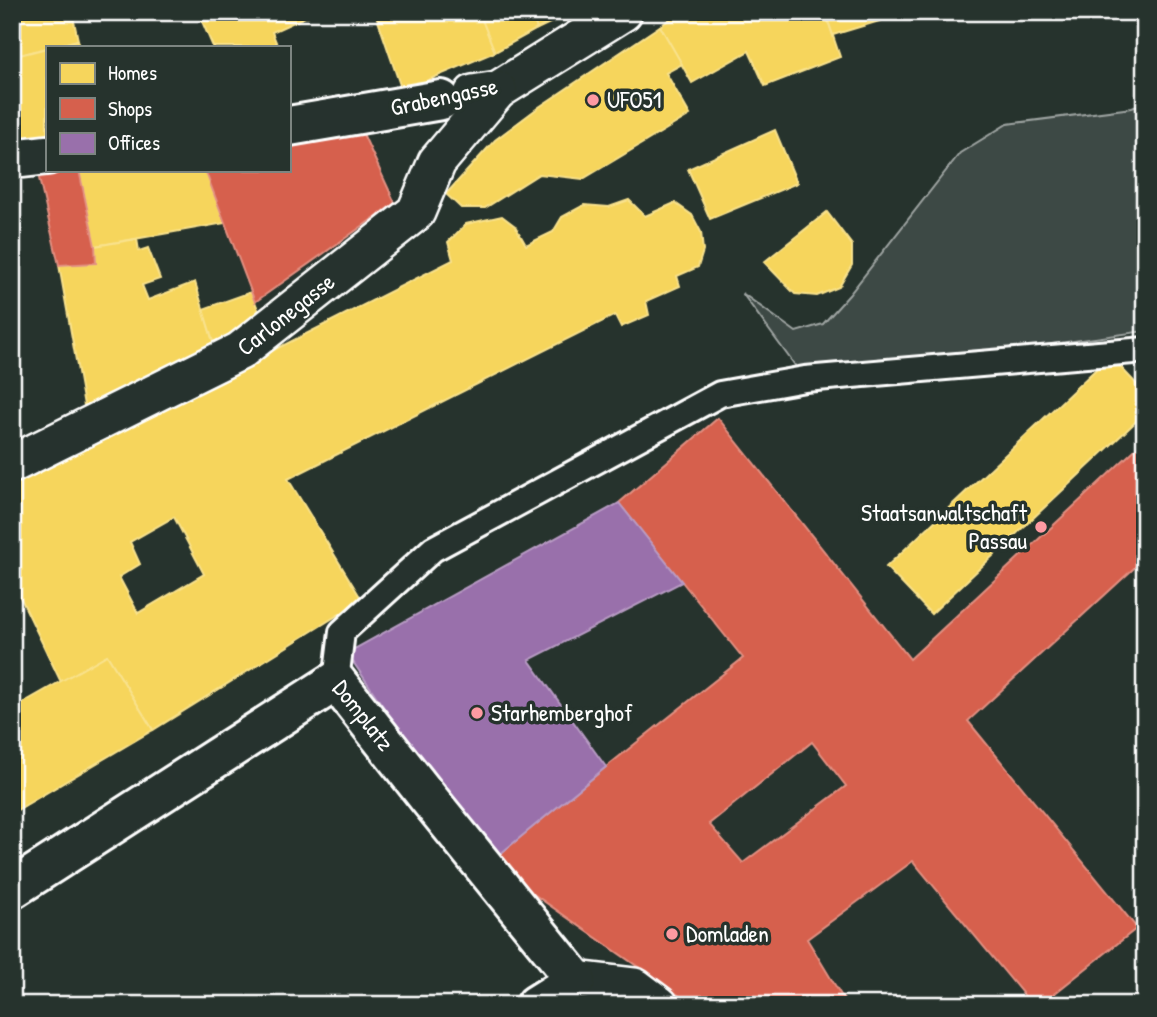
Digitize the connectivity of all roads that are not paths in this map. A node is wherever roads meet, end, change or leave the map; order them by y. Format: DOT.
graph roads {
  1 [pos="623,12"];
  2 [pos="498,90"];
  3 [pos="441,100"];
  4 [pos="290,126"];
  5 [pos="46,155"];
  6 [pos="12,159"];
  7 [pos="1145,350"];
  8 [pos="12,464"];
  9 [pos="336,681"];
  10 [pos="12,889"];
  11 [pos="576,979"];
  12 [pos="536,1005"];
  13 [pos="659,1005"];
  1 -- 2 [label="street, Grabengasse"];
  2 -- 3 [label="street, Grabengasse"];
  2 -- 8 [label="street, Carlonegasse"];
  3 -- 4 [label="street, Grabengasse"];
  5 -- 6 [label="street"];
  7 -- 9 [label="lane"];
  9 -- 10 [label="street, Domplatz"];
  9 -- 11 [label="street, Domplatz"];
  11 -- 12 [label="street"];
  11 -- 13 [label="street"];
}
